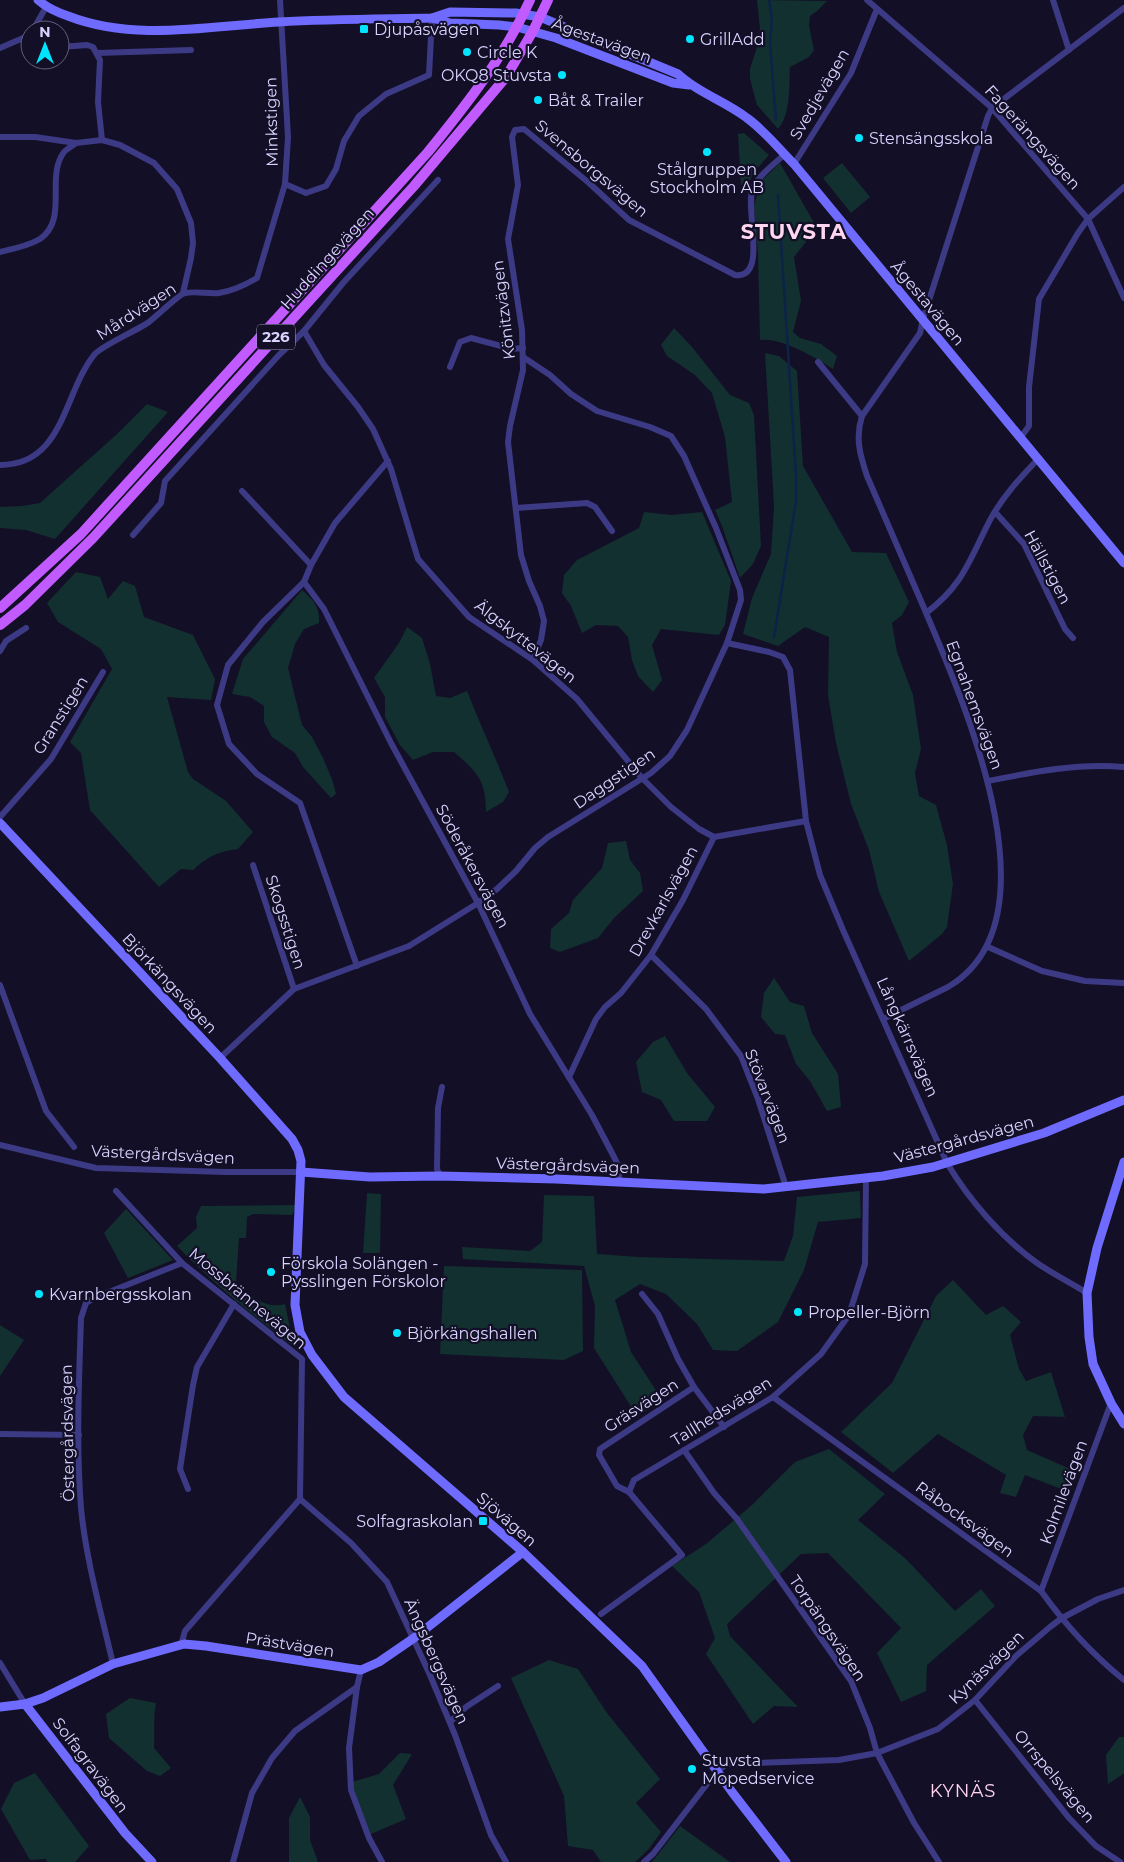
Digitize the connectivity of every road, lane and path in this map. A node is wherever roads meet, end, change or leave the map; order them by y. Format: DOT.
graph roads {
  1 [pos="38,0"];
  2 [pos="280,0"];
  3 [pos="530,0"];
  4 [pos="548,0"];
  5 [pos="867,0"];
  6 [pos="1053,0"];
  7 [pos="46,7"];
  8 [pos="1124,8"];
  9 [pos="877,9"];
  10 [pos="524,14"];
  11 [pos="540,17"];
  12 [pos="432,18"];
  13 [pos="38,20"];
  14 [pos="281,22"];
  15 [pos="517,27"];
  16 [pos="534,31"];
  17 [pos="20,39"];
  18 [pos="70,46"];
  19 [pos="0,48"];
  20 [pos="191,50"];
  21 [pos="1069,50"];
  22 [pos="97,53"];
  23 [pos="689,85"];
  24 [pos="992,108"];
  25 [pos="515,130"];
  26 [pos="0,137"];
  27 [pos="102,140"];
  28 [pos="76,143"];
  29 [pos="784,154"];
  30 [pos="794,164"];
  31 [pos="438,180"];
  32 [pos="285,184"];
  33 [pos="1124,187"];
  34 [pos="1088,219"];
  35 [pos="0,252"];
  36 [pos="257,278"];
  37 [pos="183,293"];
  38 [pos="1124,298"];
  39 [pos="923,319"];
  40 [pos="304,331"];
  41 [pos="523,348"];
  42 [pos="523,357"];
  43 [pos="818,362"];
  44 [pos="450,367"];
  45 [pos="862,416"];
  46 [pos="1021,437"];
  47 [pos="1039,458"];
  48 [pos="388,461"];
  49 [pos="0,465"];
  50 [pos="242,491"];
  51 [pos="516,508"];
  52 [pos="995,512"];
  53 [pos="612,531"];
  54 [pos="133,535"];
  55 [pos="1124,563"];
  56 [pos="312,565"];
  57 [pos="304,582"];
  58 [pos="0,608"];
  59 [pos="926,613"];
  60 [pos="0,625"];
  61 [pos="26,628"];
  62 [pos="1073,638"];
  63 [pos="728,643"];
  64 [pos="0,651"];
  65 [pos="533,660"];
  66 [pos="103,672"];
  67 [pos="1124,767"];
  68 [pos="642,778"];
  69 [pos="988,781"];
  70 [pos="0,817"];
  71 [pos="806,821"];
  72 [pos="0,823"];
  73 [pos="714,837"];
  74 [pos="253,865"];
  75 [pos="478,903"];
  76 [pos="988,947"];
  77 [pos="651,955"];
  78 [pos="357,966"];
  79 [pos="1124,983"];
  80 [pos="0,985"];
  81 [pos="294,989"];
  82 [pos="883,1019"];
  83 [pos="220,1058"];
  84 [pos="569,1077"];
  85 [pos="442,1087"];
  86 [pos="1124,1100"];
  87 [pos="0,1146"];
  88 [pos="74,1147"];
  89 [pos="947,1162"];
  90 [pos="1124,1162"];
  91 [pos="301,1172"];
  92 [pos="440,1176"];
  93 [pos="866,1178"];
  94 [pos="619,1182"];
  95 [pos="786,1187"];
  96 [pos="116,1191"];
  97 [pos="182,1263"];
  98 [pos="1087,1293"];
  99 [pos="642,1294"];
  100 [pos="234,1304"];
  101 [pos="694,1387"];
  102 [pos="773,1397"];
  103 [pos="1111,1404"];
  104 [pos="1121,1412"];
  105 [pos="1124,1424"];
  106 [pos="724,1427"];
  107 [pos="0,1434"];
  108 [pos="79,1435"];
  109 [pos="684,1450"];
  110 [pos="188,1489"];
  111 [pos="629,1492"];
  112 [pos="300,1499"];
  113 [pos="523,1552"];
  114 [pos="1124,1590"];
  115 [pos="1041,1591"];
  116 [pos="601,1614"];
  117 [pos="1062,1618"];
  118 [pos="414,1638"];
  119 [pos="181,1645"];
  120 [pos="0,1664"];
  121 [pos="113,1664"];
  122 [pos="361,1670"];
  123 [pos="1124,1680"];
  124 [pos="357,1686"];
  125 [pos="498,1686"];
  126 [pos="975,1700"];
  127 [pos="25,1704"];
  128 [pos="0,1707"];
  129 [pos="450,1722"];
  130 [pos="877,1753"];
  131 [pos="717,1771"];
  132 [pos="152,1862"];
  133 [pos="233,1862"];
  134 [pos="382,1862"];
  135 [pos="506,1862"];
  136 [pos="644,1862"];
  137 [pos="786,1862"];
  138 [pos="939,1862"];
  139 [pos="1120,1862"];
  1 -- 7 [label="street"];
  2 -- 14 [label="street"];
  3 -- 10 [label="main road, Huddingevägen / 226"];
  4 -- 11 [label="main road, Huddingevägen / 226"];
  5 -- 9 [label="street, Fagerängsvägen"];
  6 -- 21 [label="street"];
  7 -- 13 [label="street"];
  7 -- 14 [label="street"];
  8 -- 21 [label="street"];
  9 -- 24 [label="street, Fagerängsvägen"];
  9 -- 30 [label="street, Svedjevägen"];
  10 -- 11 [label="street, Ågestavägen"];
  10 -- 12 [label="street, Ågestavägen"];
  10 -- 15 [label="main road, Huddingevägen / 226"];
  11 -- 16 [label="main road, Huddingevägen / 226"];
  11 -- 23 [label="street, Ågestavägen"];
  12 -- 14 [label="street"];
  12 -- 15 [label="street, Ågestavägen"];
  12 -- 32 [label="street"];
  14 -- 32 [label="street, Minkstigen"];
  15 -- 16 [label="street, Ågestavägen"];
  15 -- 58 [label="main road, Huddingevägen / 226"];
  16 -- 23 [label="street, Ågestavägen"];
  16 -- 60 [label="main road, Huddingevägen / 226"];
  17 -- 19 [label="street"];
  18 -- 22 [label="street"];
  20 -- 22 [label="street"];
  21 -- 24 [label="street"];
  22 -- 27 [label="street"];
  23 -- 29 [label="street, Ågestavägen"];
  24 -- 34 [label="street, Fagerängsvägen"];
  24 -- 39 [label="street, Egnahemsvägen"];
  25 -- 29 [label="street, Svensborgsvägen"];
  25 -- 41 [label="street, Könitzvägen"];
  26 -- 28 [label="street"];
  27 -- 28 [label="street"];
  27 -- 37 [label="street"];
  28 -- 35 [label="street"];
  29 -- 30 [label="street, Ågestavägen"];
  30 -- 39 [label="street, Ågestavägen"];
  31 -- 40 [label="street, Huddingevägen"];
  32 -- 36 [label="street, Minkstigen"];
  33 -- 34 [label="street"];
  34 -- 38 [label="street, Fagerängsvägen"];
  34 -- 46 [label="street"];
  36 -- 37 [label="street, Mårdvägen"];
  37 -- 49 [label="street, Mårdvägen"];
  39 -- 45 [label="street, Egnahemsvägen"];
  39 -- 46 [label="street, Ågestavägen"];
  40 -- 48 [label="street, Älgskyttevägen"];
  40 -- 54 [label="street, Huddingevägen"];
  41 -- 42 [label="street, Könitzvägen"];
  41 -- 44 [label="street"];
  42 -- 51 [label="street, Könitzvägen"];
  42 -- 63 [label="street, Daggstigen"];
  43 -- 45 [label="street"];
  45 -- 59 [label="street, Egnahemsvägen"];
  46 -- 47 [label="street, Ågestavägen"];
  47 -- 52 [label="street"];
  47 -- 55 [label="street, Ågestavägen"];
  48 -- 56 [label="street"];
  48 -- 65 [label="street, Älgskyttevägen"];
  50 -- 56 [label="street"];
  51 -- 53 [label="street"];
  51 -- 65 [label="street, Könitzvägen"];
  52 -- 59 [label="street"];
  52 -- 62 [label="street, Hällstigen"];
  56 -- 57 [label="street"];
  57 -- 75 [label="street, Söderåkersvägen"];
  57 -- 78 [label="street"];
  59 -- 69 [label="street, Egnahemsvägen"];
  61 -- 64 [label="street"];
  63 -- 68 [label="street, Daggstigen"];
  63 -- 71 [label="street, Långkärrsvägen"];
  65 -- 68 [label="street, Älgskyttevägen"];
  66 -- 70 [label="street, Granstigen"];
  67 -- 69 [label="street"];
  68 -- 73 [label="street, Älgskyttevägen"];
  68 -- 75 [label="street, Daggstigen"];
  69 -- 76 [label="street, Egnahemsvägen"];
  71 -- 73 [label="street"];
  71 -- 82 [label="street, Långkärrsvägen"];
  72 -- 83 [label="street, Björkängsvägen"];
  73 -- 77 [label="street, Drevkarlsvägen"];
  74 -- 81 [label="street, Skogsstigen"];
  75 -- 78 [label="street, Daggstigen"];
  75 -- 84 [label="street, Söderåkersvägen"];
  76 -- 79 [label="street"];
  76 -- 82 [label="street, Egnahemsvägen"];
  77 -- 84 [label="street, Drevkarlsvägen"];
  77 -- 95 [label="street, Stövarvägen"];
  78 -- 81 [label="street, Daggstigen"];
  80 -- 88 [label="street"];
  81 -- 83 [label="street, Daggstigen"];
  82 -- 89 [label="street, Långkärrsvägen"];
  83 -- 91 [label="street, Björkängsvägen"];
  84 -- 94 [label="street, Söderåkersvägen"];
  85 -- 92 [label="street"];
  86 -- 89 [label="street, Västergårdsvägen"];
  87 -- 91 [label="street, Västergårdsvägen"];
  89 -- 93 [label="street, Västergårdsvägen"];
  89 -- 98 [label="street, Långkärrsvägen"];
  90 -- 98 [label="street"];
  91 -- 92 [label="street, Västergårdsvägen"];
  91 -- 113 [label="street, Sjövägen"];
  92 -- 94 [label="street, Västergårdsvägen"];
  93 -- 95 [label="street, Västergårdsvägen"];
  93 -- 102 [label="street, Tallhedsvägen"];
  94 -- 95 [label="street, Västergårdsvägen"];
  96 -- 97 [label="street, Mossbrännevägen"];
  97 -- 100 [label="street, Mossbrännevägen"];
  97 -- 108 [label="street, Östergårdsvägen"];
  98 -- 103 [label="street"];
  99 -- 101 [label="street"];
  100 -- 110 [label="street"];
  100 -- 112 [label="street, Mossbrännevägen"];
  101 -- 106 [label="street"];
  101 -- 111 [label="street, Gräsvägen"];
  102 -- 106 [label="street, Tallhedsvägen"];
  102 -- 115 [label="street, Råbocksvägen"];
  103 -- 104 [label="street"];
  103 -- 115 [label="street, Kolmilevägen"];
  104 -- 105 [label="street"];
  106 -- 109 [label="street, Tallhedsvägen"];
  107 -- 108 [label="street"];
  108 -- 121 [label="street, Östergårdsvägen"];
  109 -- 111 [label="street, Tallhedsvägen"];
  109 -- 130 [label="street, Torpängsvägen"];
  111 -- 116 [label="street"];
  112 -- 118 [label="street, Ängsbergsvägen"];
  112 -- 119 [label="street"];
  113 -- 118 [label="street"];
  113 -- 131 [label="street, Sjövägen"];
  114 -- 117 [label="street, Kynäsvägen"];
  115 -- 117 [label="street, Råbocksvägen"];
  117 -- 123 [label="street, Råbocksvägen"];
  117 -- 126 [label="street, Kynäsvägen"];
  118 -- 122 [label="street"];
  118 -- 129 [label="street, Ängsbergsvägen"];
  119 -- 121 [label="street, Prästvägen"];
  119 -- 122 [label="street, Prästvägen"];
  120 -- 127 [label="street"];
  121 -- 127 [label="street, Prästvägen"];
  122 -- 124 [label="street"];
  124 -- 133 [label="street"];
  124 -- 134 [label="street"];
  125 -- 129 [label="street"];
  126 -- 130 [label="street, Kynäsvägen"];
  126 -- 139 [label="street, Orrspelsvägen"];
  127 -- 128 [label="street"];
  127 -- 132 [label="street, Solfagravägen"];
  129 -- 135 [label="street, Ängsbergsvägen"];
  130 -- 131 [label="street, Kynäsvägen"];
  130 -- 138 [label="street, Torpängsvägen"];
  131 -- 136 [label="street"];
  131 -- 137 [label="street, Sjövägen"];
}
